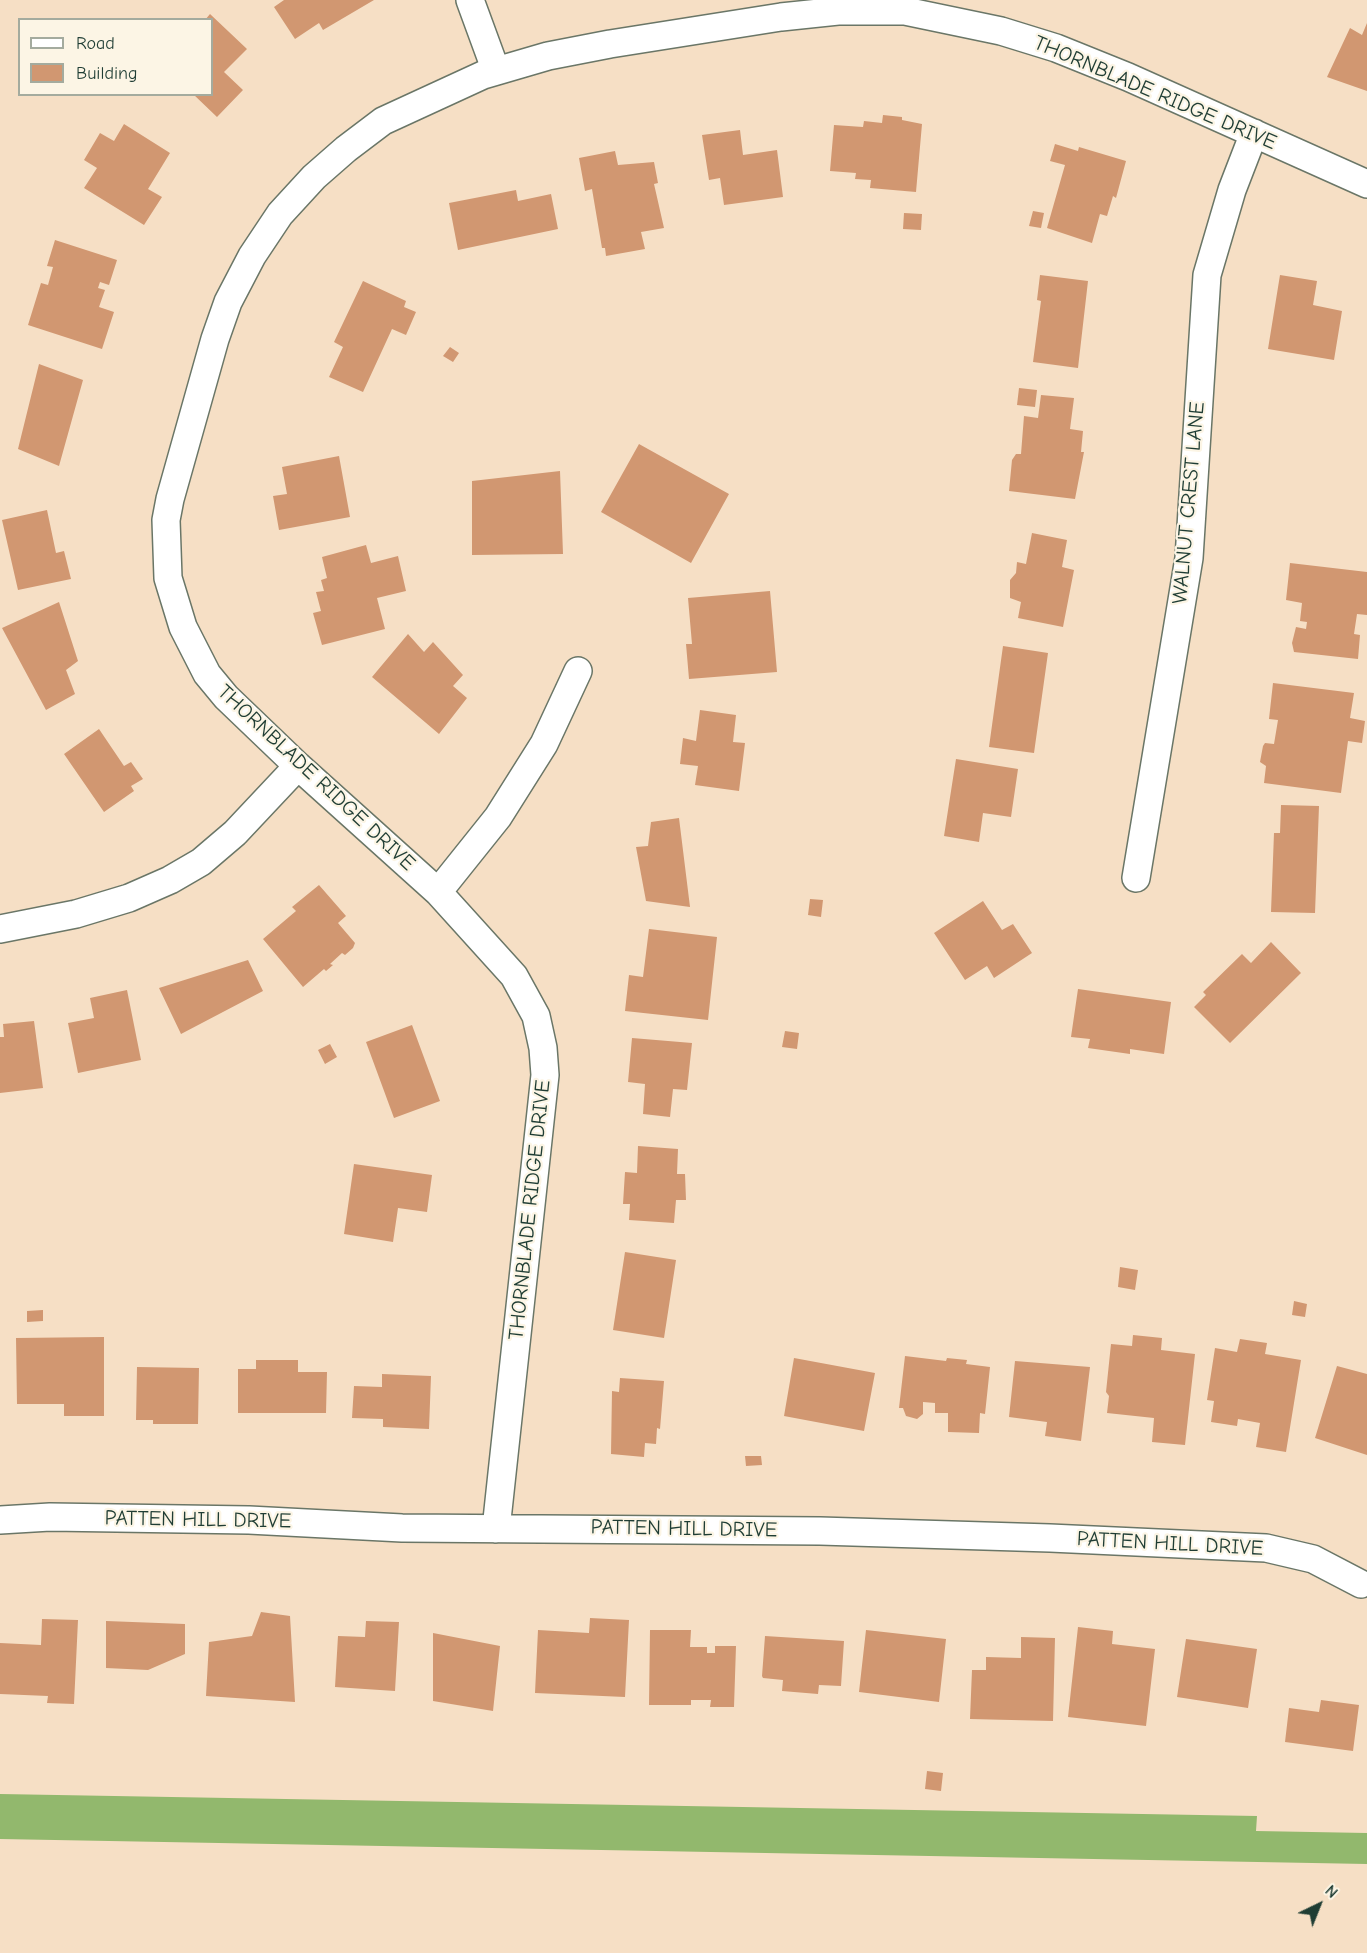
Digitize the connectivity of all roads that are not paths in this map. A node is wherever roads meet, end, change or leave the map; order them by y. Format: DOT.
graph roads {
  1 [pos="470,0"];
  2 [pos="963,11"];
  3 [pos="496,71"];
  4 [pos="1254,133"];
  5 [pos="1367,184"];
  6 [pos="578,671"];
  7 [pos="298,766"];
  8 [pos="1136,878"];
  9 [pos="438,892"];
  10 [pos="0,929"];
  11 [pos="0,1520"];
  12 [pos="496,1529"];
  13 [pos="1361,1584"];
  1 -- 3 [label="street"];
  2 -- 3 [label="street, THORNBLADE RIDGE DRIVE"];
  2 -- 4 [label="street, THORNBLADE RIDGE DRIVE"];
  3 -- 7 [label="street, THORNBLADE RIDGE DRIVE"];
  4 -- 5 [label="street, THORNBLADE RIDGE DRIVE"];
  4 -- 8 [label="street, WALNUT CREST LANE"];
  6 -- 9 [label="street"];
  7 -- 9 [label="street, THORNBLADE RIDGE DRIVE"];
  7 -- 10 [label="street"];
  9 -- 12 [label="street, THORNBLADE RIDGE DRIVE"];
  11 -- 12 [label="street, PATTEN HILL DRIVE"];
  12 -- 13 [label="street, PATTEN HILL DRIVE"];
}
